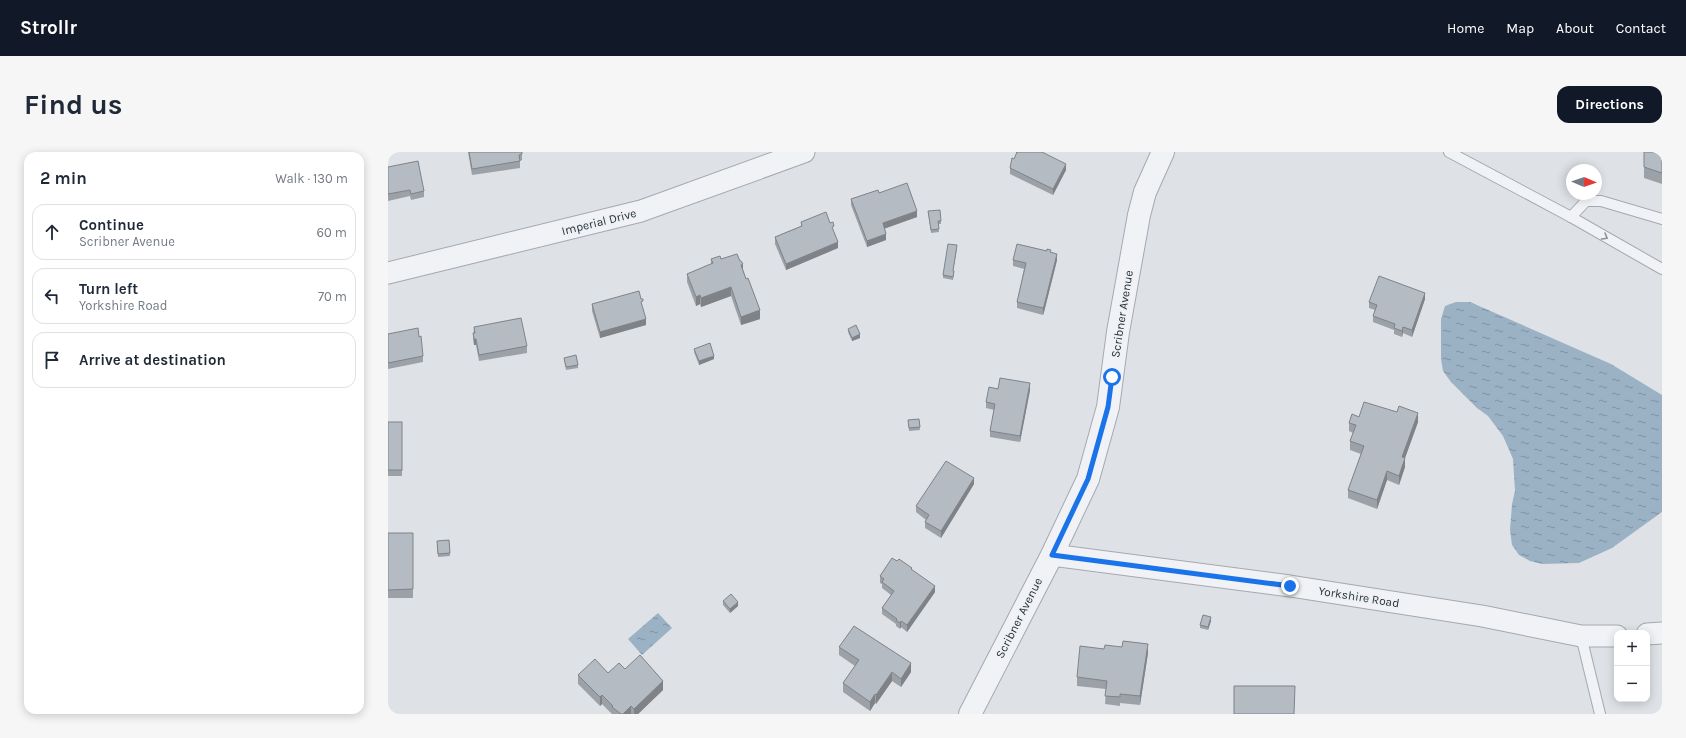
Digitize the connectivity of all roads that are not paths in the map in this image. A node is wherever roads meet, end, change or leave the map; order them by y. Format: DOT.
graph roads {
  1 [pos="804,152"];
  2 [pos="1162,152"];
  3 [pos="1449,152"];
  4 [pos="1571,217"];
  5 [pos="1662,218"];
  6 [pos="1662,269"];
  7 [pos="388,273"];
  8 [pos="1052,555"];
  9 [pos="1662,633"];
  10 [pos="1650,634"];
  11 [pos="1581,636"];
  12 [pos="1614,636"];
  13 [pos="970,714"];
  14 [pos="1600,714"];
  1 -- 7 [label="street, Imperial Drive"];
  2 -- 8 [label="street, Scribner Avenue"];
  3 -- 4 [label="lane"];
  4 -- 5 [label="lane"];
  4 -- 6 [label="lane, one-way"];
  8 -- 11 [label="street, Yorkshire Road"];
  8 -- 13 [label="street, Scribner Avenue"];
  9 -- 10 [label="street"];
  11 -- 12 [label="street, Yorkshire Road"];
  11 -- 14 [label="lane"];
}
